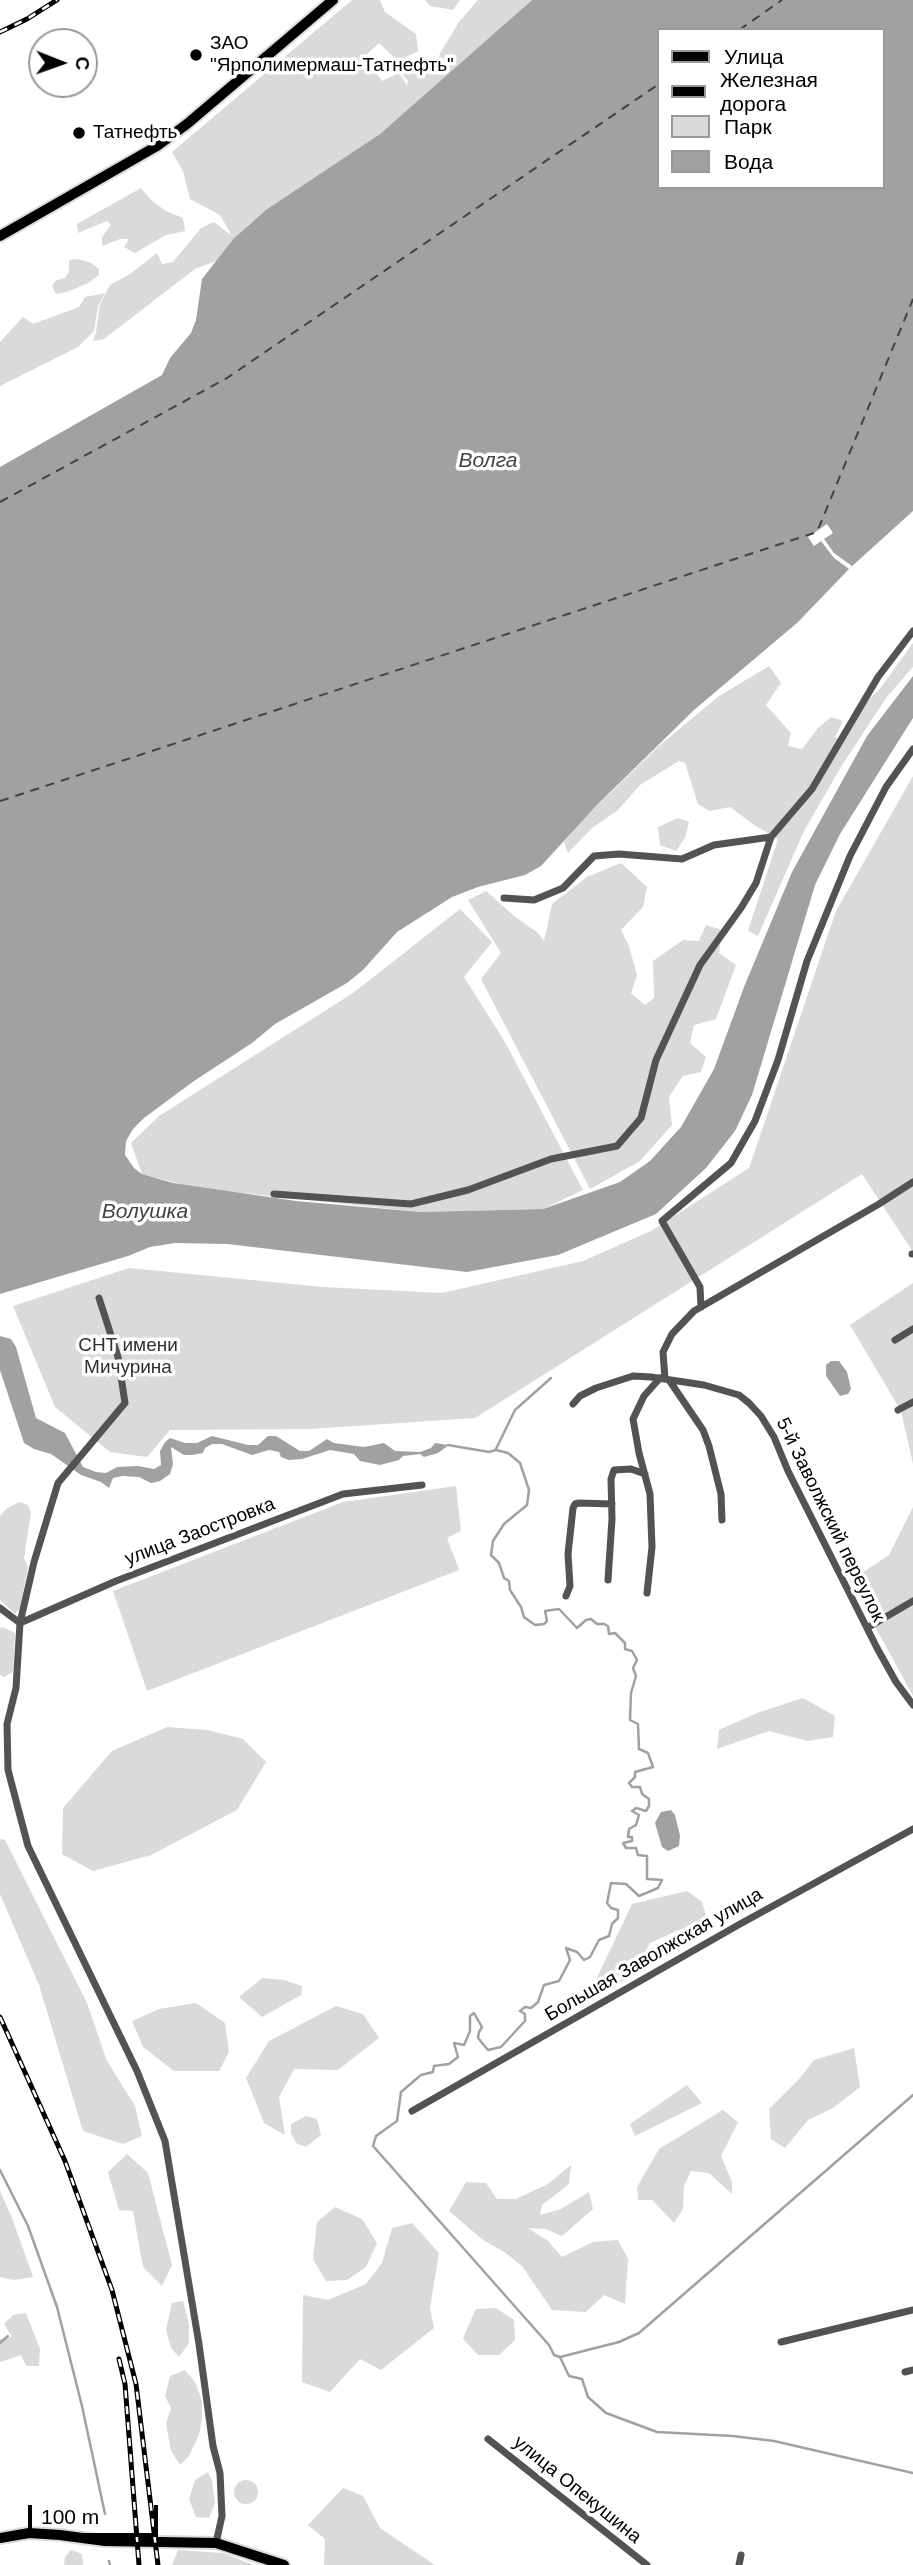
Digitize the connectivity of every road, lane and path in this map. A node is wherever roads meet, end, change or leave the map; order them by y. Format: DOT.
graph roads {
  1 [pos="333,0"];
  2 [pos="0,236"];
  3 [pos="913,631"];
  4 [pos="913,750"];
  5 [pos="771,837"];
  6 [pos="504,898"];
  7 [pos="913,1182"];
  8 [pos="274,1194"];
  9 [pos="99,1298"];
  10 [pos="701,1307"];
  11 [pos="913,1329"];
  12 [pos="895,1340"];
  13 [pos="665,1379"];
  14 [pos="913,1402"];
  15 [pos="573,1404"];
  16 [pos="898,1410"];
  17 [pos="645,1474"];
  18 [pos="422,1485"];
  19 [pos="612,1504"];
  20 [pos="722,1520"];
  21 [pos="608,1580"];
  22 [pos="647,1593"];
  23 [pos="566,1596"];
  24 [pos="913,1601"];
  25 [pos="0,1608"];
  26 [pos="20,1623"];
  27 [pos="867,1628"];
  28 [pos="913,1705"];
  29 [pos="913,1829"];
  30 [pos="412,2111"];
  31 [pos="913,2310"];
  32 [pos="781,2342"];
  33 [pos="488,2438"];
  34 [pos="0,2538"];
  35 [pos="216,2543"];
  36 [pos="741,2555"];
  37 [pos="284,2565"];
  38 [pos="647,2565"];
  39 [pos="739,2565"];
  1 -- 2 [label="main road"];
  3 -- 5 [label="street"];
  4 -- 10 [label="street"];
  5 -- 6 [label="street"];
  5 -- 8 [label="street"];
  7 -- 10 [label="street"];
  9 -- 26 [label="street"];
  10 -- 13 [label="street"];
  11 -- 12 [label="street"];
  13 -- 15 [label="street, 5-й Заволжский переулок"];
  13 -- 17 [label="street"];
  13 -- 20 [label="street"];
  13 -- 27 [label="street, 5-й Заволжский переулок"];
  14 -- 16 [label="street"];
  17 -- 19 [label="street"];
  17 -- 22 [label="street"];
  18 -- 26 [label="street, улица Заостровка"];
  19 -- 21 [label="street"];
  19 -- 23 [label="street"];
  24 -- 27 [label="street"];
  25 -- 26 [label="street"];
  26 -- 35 [label="street"];
  27 -- 28 [label="street, 5-й Заволжский переулок"];
  29 -- 30 [label="street, Большая Заволжская улица"];
  31 -- 32 [label="street"];
  33 -- 38 [label="street, улица Опекушина"];
  34 -- 35 [label="main road"];
  35 -- 37 [label="main road"];
  36 -- 39 [label="street"];
}
